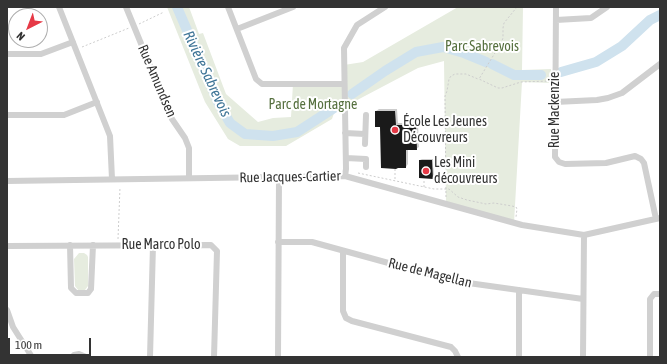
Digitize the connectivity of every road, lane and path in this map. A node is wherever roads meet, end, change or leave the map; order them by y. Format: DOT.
graph roads {
  1 [pos="59,7"];
  2 [pos="126,7"];
  3 [pos="228,7"];
  4 [pos="293,7"];
  5 [pos="385,7"];
  6 [pos="517,7"];
  7 [pos="556,7"];
  8 [pos="607,7"];
  9 [pos="164,12"];
  10 [pos="556,20"];
  11 [pos="134,26"];
  12 [pos="237,29"];
  13 [pos="73,42"];
  14 [pos="76,49"];
  15 [pos="7,54"];
  16 [pos="660,64"];
  17 [pos="479,79"];
  18 [pos="555,81"];
  19 [pos="344,84"];
  20 [pos="97,102"];
  21 [pos="555,102"];
  22 [pos="7,114"];
  23 [pos="366,115"];
  24 [pos="345,133"];
  25 [pos="365,134"];
  26 [pos="365,144"];
  27 [pos="346,158"];
  28 [pos="366,167"];
  29 [pos="395,169"];
  30 [pos="345,176"];
  31 [pos="188,178"];
  32 [pos="279,178"];
  33 [pos="352,178"];
  34 [pos="112,179"];
  35 [pos="424,179"];
  36 [pos="7,181"];
  37 [pos="395,181"];
  38 [pos="120,187"];
  39 [pos="424,187"];
  40 [pos="446,189"];
  41 [pos="446,204"];
  42 [pos="658,219"];
  43 [pos="514,223"];
  44 [pos="584,235"];
  45 [pos="278,242"];
  46 [pos="118,245"];
  47 [pos="153,245"];
  48 [pos="7,246"];
  49 [pos="70,246"];
  50 [pos="93,246"];
  51 [pos="343,251"];
  52 [pos="519,290"];
  53 [pos="660,294"];
  54 [pos="583,299"];
  55 [pos="7,310"];
  56 [pos="32,357"];
  57 [pos="72,357"];
  58 [pos="86,357"];
  59 [pos="150,357"];
  60 [pos="214,357"];
  61 [pos="278,357"];
  62 [pos="458,357"];
  63 [pos="518,357"];
  64 [pos="583,357"];
  65 [pos="650,357"];
  1 -- 13 [label="street"];
  2 -- 11 [label="street, Rue Amundsen"];
  3 -- 12 [label="street"];
  4 -- 12 [label="street"];
  5 -- 19 [label="street"];
  6 -- 17 [label="path"];
  7 -- 10 [label="street, Rue Mackenzie"];
  8 -- 10 [label="street"];
  9 -- 11 [label="path"];
  10 -- 18 [label="street, Rue Mackenzie"];
  11 -- 14 [label="path"];
  11 -- 31 [label="street, Rue Amundsen"];
  12 -- 19 [label="street"];
  13 -- 14 [label="street"];
  13 -- 15 [label="street"];
  14 -- 20 [label="street"];
  16 -- 21 [label="street"];
  17 -- 18 [label="path"];
  17 -- 40 [label="path"];
  18 -- 21 [label="street, Rue Mackenzie"];
  19 -- 24 [label="street"];
  20 -- 22 [label="street"];
  20 -- 34 [label="street"];
  21 -- 42 [label="street, Rue Mackenzie"];
  23 -- 25 [label="street"];
  24 -- 25 [label="street"];
  24 -- 27 [label="street"];
  25 -- 26 [label="street"];
  27 -- 28 [label="street"];
  27 -- 30 [label="street"];
  29 -- 37 [label="path"];
  30 -- 32 [label="street, Rue Jacques-Cartier"];
  30 -- 33 [label="street, Rue Jacques-Cartier"];
  31 -- 32 [label="street, Rue Jacques-Cartier"];
  31 -- 34 [label="street, Rue Jacques-Cartier"];
  32 -- 45 [label="street"];
  33 -- 37 [label="path"];
  33 -- 41 [label="street, Rue Jacques-Cartier"];
  34 -- 36 [label="street, Rue Jacques-Cartier"];
  35 -- 39 [label="path"];
  37 -- 39 [label="path"];
  38 -- 46 [label="path"];
  39 -- 40 [label="path"];
  40 -- 41 [label="path"];
  40 -- 43 [label="path"];
  41 -- 43 [label="street, Rue Jacques-Cartier"];
  42 -- 44 [label="street, Rue Jacques-Cartier"];
  43 -- 44 [label="street, Rue Jacques-Cartier"];
  44 -- 54 [label="street"];
  45 -- 51 [label="street, Rue de Magellan"];
  45 -- 61 [label="street"];
  46 -- 47 [label="street, Rue Marco Polo"];
  46 -- 50 [label="street, Rue Marco Polo"];
  47 -- 59 [label="street"];
  47 -- 60 [label="street, Rue Marco Polo"];
  48 -- 49 [label="street, Rue Marco Polo"];
  49 -- 50 [label="street, Rue Marco Polo"];
  49 -- 50 [label="street"];
  51 -- 52 [label="street, Rue de Magellan"];
  51 -- 62 [label="street"];
  52 -- 54 [label="street, Rue de Magellan"];
  52 -- 63 [label="street"];
  53 -- 65 [label="street"];
  54 -- 64 [label="street"];
  55 -- 56 [label="street"];
  57 -- 58 [label="street"];
}
